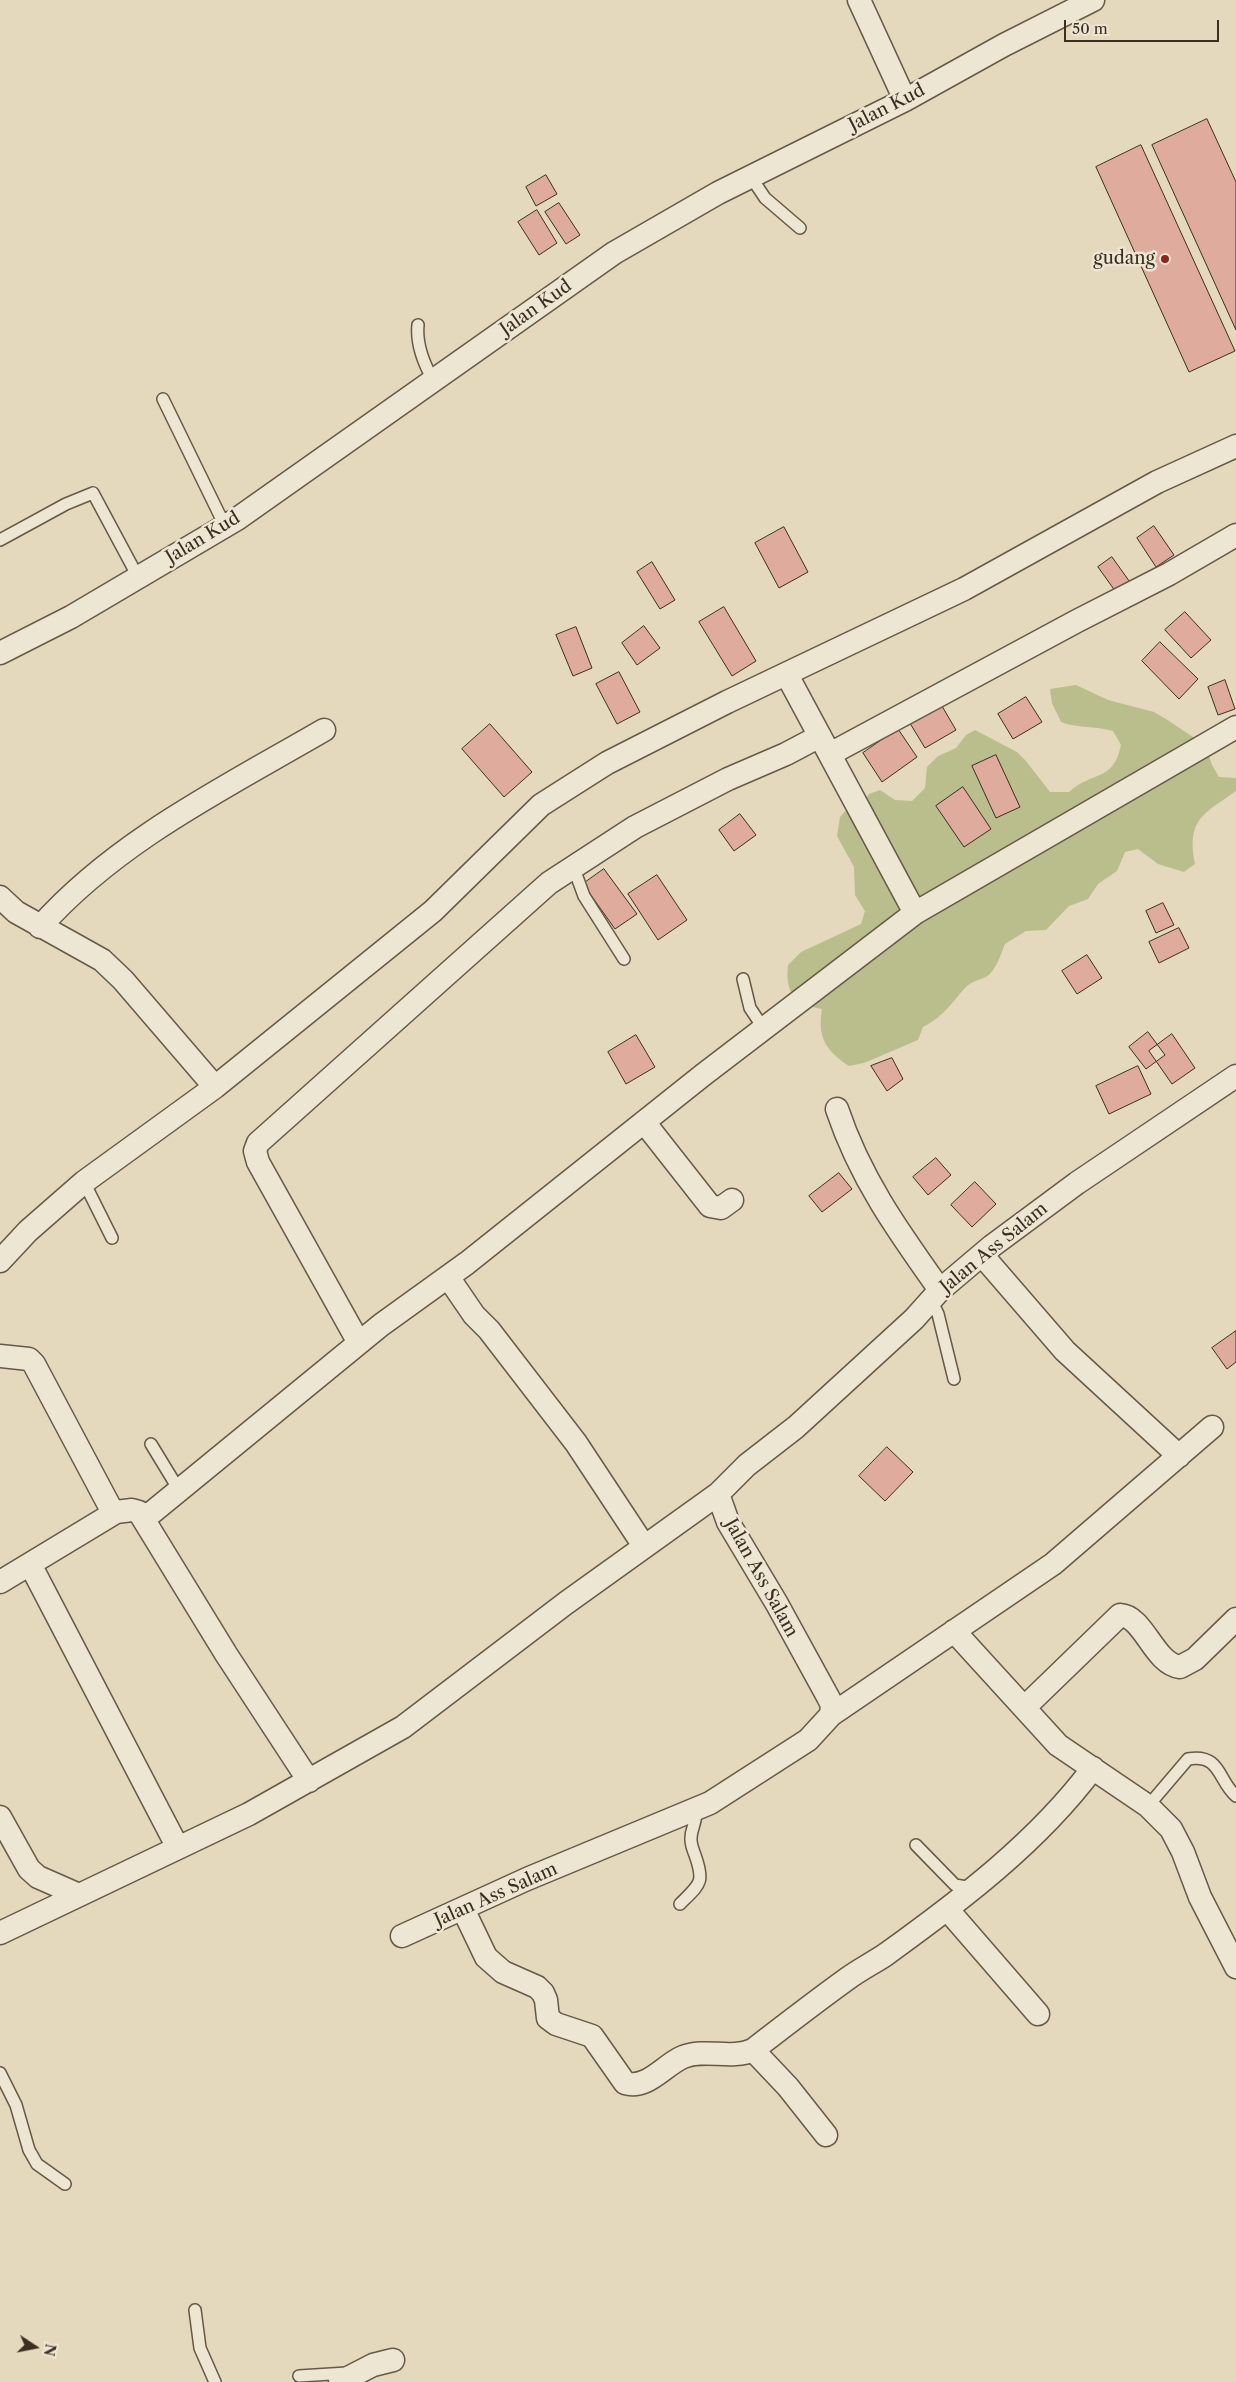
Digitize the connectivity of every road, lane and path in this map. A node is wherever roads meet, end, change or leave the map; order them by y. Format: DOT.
graph roads {
  1 [pos="859,0"];
  2 [pos="1093,0"];
  3 [pos="905,100"];
  4 [pos="751,177"];
  5 [pos="800,228"];
  6 [pos="418,325"];
  7 [pos="433,380"];
  8 [pos="164,399"];
  9 [pos="1236,446"];
  10 [pos="225,526"];
  11 [pos="1236,534"];
  12 [pos="0,540"];
  13 [pos="138,577"];
  14 [pos="0,653"];
  15 [pos="787,675"];
  16 [pos="1236,728"];
  17 [pos="324,730"];
  18 [pos="825,745"];
  19 [pos="573,866"];
  20 [pos="0,897"];
  21 [pos="915,914"];
  22 [pos="40,927"];
  23 [pos="624,959"];
  24 [pos="743,979"];
  25 [pos="764,1029"];
  26 [pos="1236,1076"];
  27 [pos="215,1087"];
  28 [pos="837,1109"];
  29 [pos="644,1122"];
  30 [pos="84,1182"];
  31 [pos="732,1200"];
  32 [pos="112,1238"];
  33 [pos="982,1254"];
  34 [pos="0,1261"];
  35 [pos="448,1277"];
  36 [pos="936,1295"];
  37 [pos="359,1343"];
  38 [pos="0,1356"];
  39 [pos="954,1379"];
  40 [pos="1212,1427"];
  41 [pos="151,1444"];
  42 [pos="1179,1456"];
  43 [pos="179,1490"];
  44 [pos="718,1494"];
  45 [pos="116,1512"];
  46 [pos="144,1519"];
  47 [pos="644,1546"];
  48 [pos="30,1564"];
  49 [pos="0,1582"];
  50 [pos="1236,1619"];
  51 [pos="954,1631"];
  52 [pos="1025,1707"];
  53 [pos="831,1714"];
  54 [pos="1093,1768"];
  55 [pos="309,1781"];
  56 [pos="1236,1796"];
  57 [pos="1148,1806"];
  58 [pos="695,1810"];
  59 [pos="0,1817"];
  60 [pos="916,1845"];
  61 [pos="178,1848"];
  62 [pos="972,1888"];
  63 [pos="79,1895"];
  64 [pos="680,1904"];
  65 [pos="463,1909"];
  66 [pos="947,1909"];
  67 [pos="0,1933"];
  68 [pos="402,1936"];
  69 [pos="1236,1967"];
  70 [pos="1038,2014"];
  71 [pos="753,2050"];
  72 [pos="0,2073"];
  73 [pos="826,2135"];
  74 [pos="65,2184"];
  75 [pos="195,2310"];
  76 [pos="393,2360"];
  77 [pos="299,2376"];
  78 [pos="348,2377"];
  79 [pos="215,2382"];
  1 -- 3 [label="street"];
  2 -- 3 [label="street, Jalan Kud"];
  3 -- 4 [label="street, Jalan Kud"];
  4 -- 5 [label="lane"];
  4 -- 7 [label="street, Jalan Kud"];
  6 -- 7 [label="lane"];
  7 -- 10 [label="street, Jalan Kud"];
  8 -- 10 [label="lane"];
  9 -- 15 [label="street"];
  10 -- 13 [label="street, Jalan Kud"];
  11 -- 18 [label="street"];
  12 -- 13 [label="lane"];
  13 -- 14 [label="street, Jalan Kud"];
  15 -- 18 [label="street"];
  15 -- 27 [label="street"];
  16 -- 21 [label="street"];
  17 -- 22 [label="street"];
  18 -- 19 [label="street"];
  18 -- 21 [label="street"];
  19 -- 23 [label="lane"];
  19 -- 37 [label="street"];
  20 -- 22 [label="street"];
  21 -- 25 [label="street"];
  22 -- 27 [label="street"];
  24 -- 25 [label="lane"];
  25 -- 29 [label="street"];
  26 -- 33 [label="street, Jalan Ass Salam"];
  27 -- 30 [label="street"];
  28 -- 36 [label="street"];
  29 -- 31 [label="street"];
  29 -- 35 [label="street"];
  30 -- 32 [label="lane"];
  30 -- 34 [label="street"];
  33 -- 36 [label="street, Jalan Ass Salam"];
  33 -- 42 [label="street"];
  35 -- 37 [label="street"];
  35 -- 47 [label="street"];
  36 -- 39 [label="lane"];
  36 -- 44 [label="street, Jalan Ass Salam"];
  37 -- 43 [label="street"];
  38 -- 45 [label="street"];
  40 -- 42 [label="street"];
  41 -- 43 [label="lane"];
  42 -- 51 [label="street"];
  43 -- 46 [label="street"];
  44 -- 47 [label="street"];
  44 -- 53 [label="street, Jalan Ass Salam"];
  45 -- 46 [label="street"];
  45 -- 48 [label="street"];
  46 -- 55 [label="street"];
  47 -- 55 [label="street"];
  48 -- 49 [label="street"];
  48 -- 61 [label="street"];
  50 -- 52 [label="street"];
  51 -- 52 [label="street"];
  51 -- 53 [label="street"];
  52 -- 54 [label="street"];
  53 -- 58 [label="street, Jalan Ass Salam"];
  54 -- 57 [label="street"];
  54 -- 62 [label="street"];
  55 -- 61 [label="street"];
  56 -- 57 [label="lane"];
  57 -- 69 [label="street"];
  58 -- 64 [label="lane"];
  58 -- 65 [label="street, Jalan Ass Salam"];
  59 -- 63 [label="street"];
  60 -- 62 [label="lane"];
  61 -- 63 [label="street"];
  62 -- 66 [label="street"];
  63 -- 67 [label="street"];
  65 -- 68 [label="street, Jalan Ass Salam"];
  65 -- 71 [label="street"];
  66 -- 70 [label="street"];
  66 -- 71 [label="street"];
  71 -- 73 [label="street"];
  72 -- 74 [label="lane"];
  75 -- 79 [label="lane"];
  76 -- 78 [label="street"];
  77 -- 78 [label="lane"];
}
